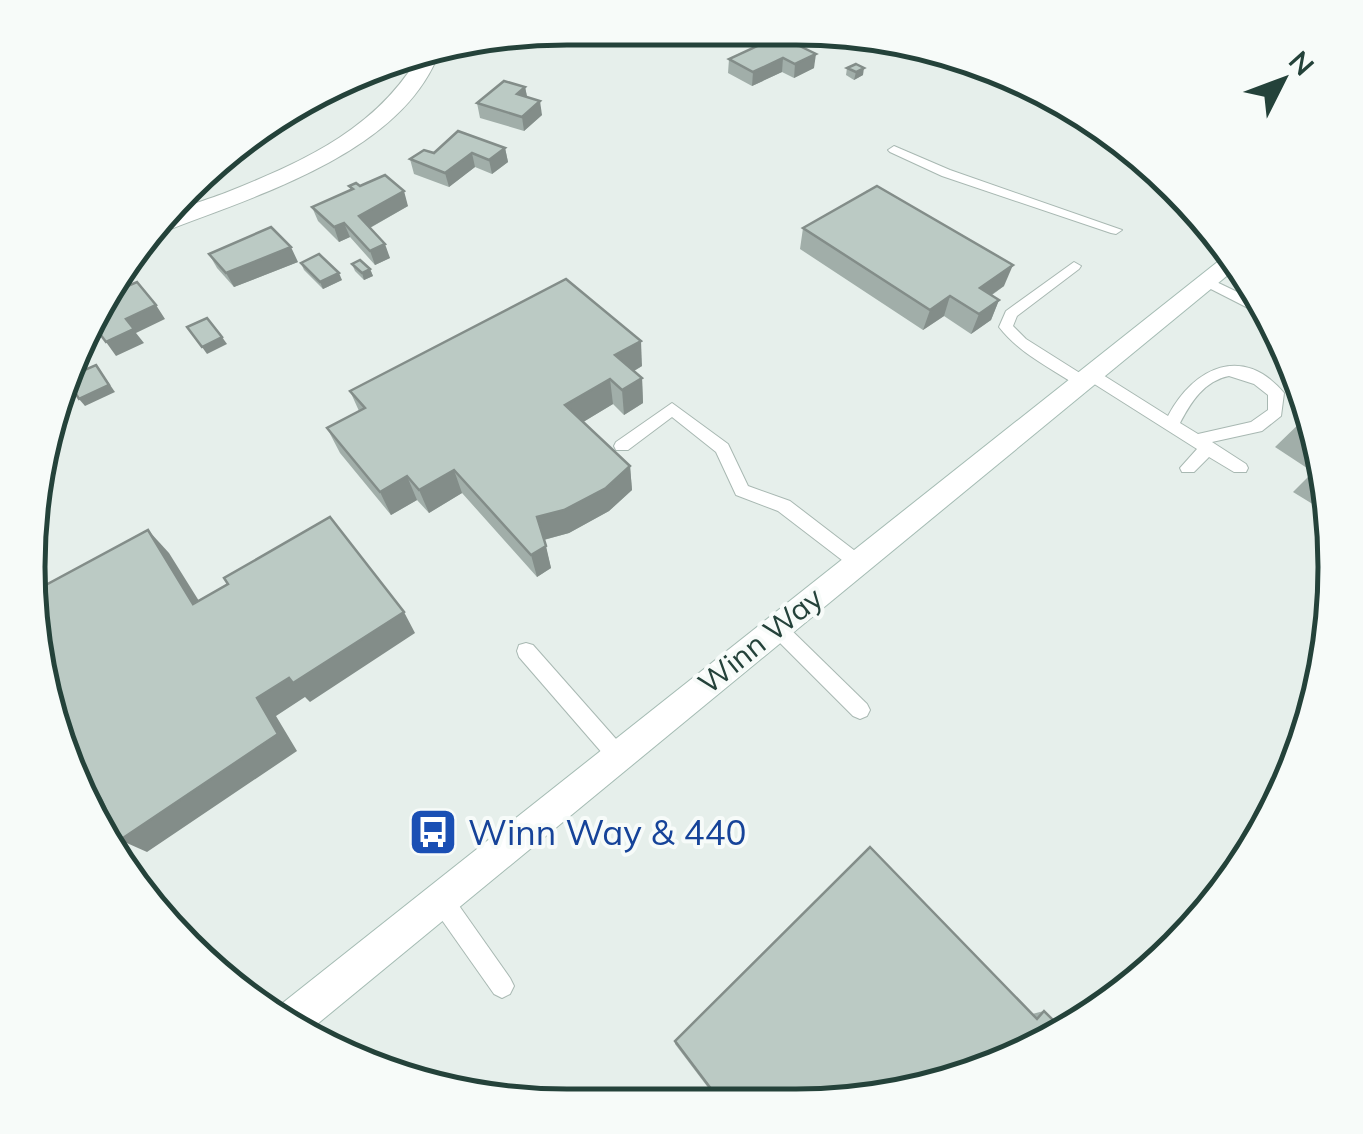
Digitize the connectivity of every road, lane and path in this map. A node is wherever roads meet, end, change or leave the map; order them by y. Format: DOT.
graph roads {
  1 [pos="426,65"];
  2 [pos="894,150"];
  3 [pos="181,217"];
  4 [pos="1116,230"];
  5 [pos="1074,266"];
  6 [pos="1218,272"];
  7 [pos="1238,289"];
  8 [pos="1086,378"];
  9 [pos="1171,425"];
  10 [pos="1202,444"];
  11 [pos="622,446"];
  12 [pos="1188,468"];
  13 [pos="1240,468"];
  14 [pos="856,562"];
  15 [pos="776,627"];
  16 [pos="526,651"];
  17 [pos="860,710"];
  18 [pos="617,755"];
  19 [pos="440,898"];
  20 [pos="502,986"];
  21 [pos="297,1014"];
  1 -- 3 [label="street"];
  2 -- 4 [label="lane"];
  5 -- 8 [label="lane"];
  6 -- 7 [label="lane"];
  6 -- 8 [label="street, Winn Way"];
  8 -- 9 [label="lane"];
  8 -- 14 [label="street, Winn Way"];
  9 -- 10 [label="lane"];
  9 -- 10 [label="lane"];
  10 -- 12 [label="lane"];
  10 -- 13 [label="lane"];
  11 -- 14 [label="lane"];
  14 -- 15 [label="street, Winn Way"];
  15 -- 17 [label="lane"];
  15 -- 18 [label="street, Winn Way"];
  16 -- 18 [label="lane"];
  18 -- 19 [label="street, Winn Way"];
  19 -- 20 [label="lane"];
  19 -- 21 [label="street, Winn Way"];
}
